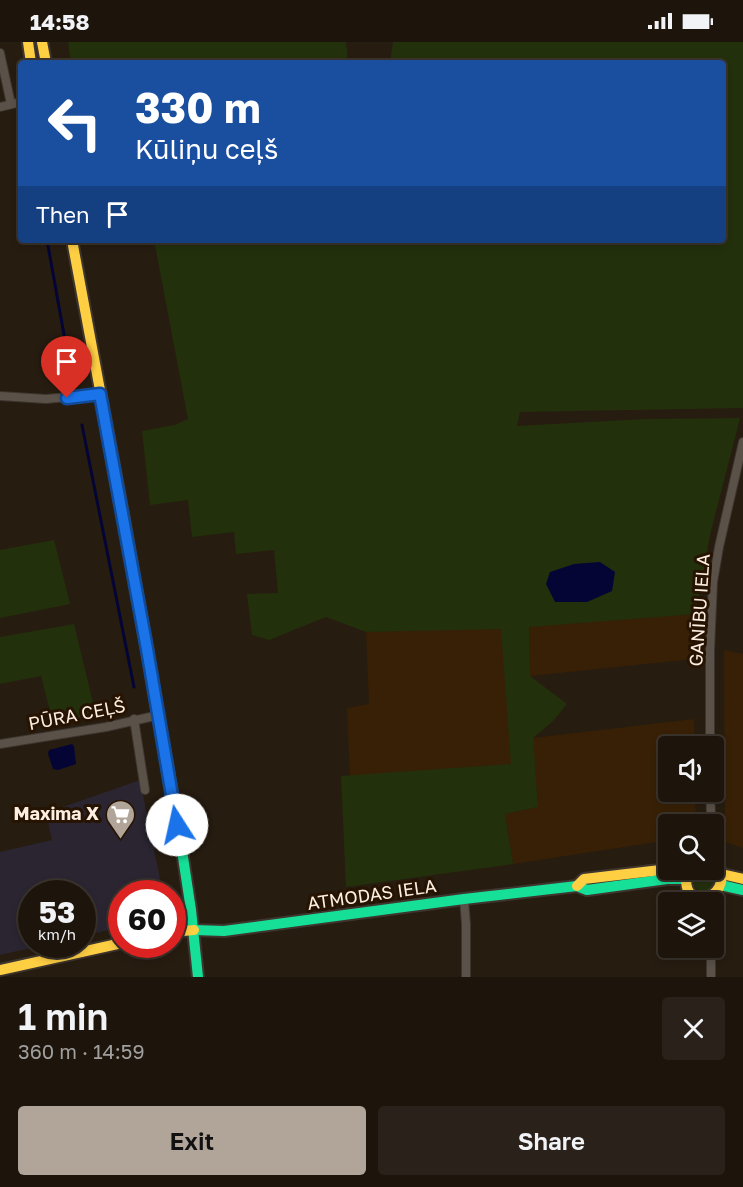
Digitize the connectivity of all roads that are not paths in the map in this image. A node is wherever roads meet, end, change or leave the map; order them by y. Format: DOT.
graph roads {
  1 [pos="28,42"];
  2 [pos="42,42"];
  3 [pos="0,53"];
  4 [pos="31,60"];
  5 [pos="45,60"];
  6 [pos="18,103"];
  7 [pos="11,104"];
  8 [pos="0,108"];
  9 [pos="73,243"];
  10 [pos="100,394"];
  11 [pos="0,396"];
  12 [pos="743,442"];
  13 [pos="159,715"];
  14 [pos="134,719"];
  15 [pos="710,736"];
  16 [pos="0,744"];
  17 [pos="145,790"];
  18 [pos="710,802"];
  19 [pos="711,814"];
  20 [pos="658,870"];
  21 [pos="724,876"];
  22 [pos="743,879"];
  23 [pos="660,880"];
  24 [pos="725,881"];
  25 [pos="577,886"];
  26 [pos="743,890"];
  27 [pos="720,892"];
  28 [pos="464,899"];
  29 [pos="194,930"];
  30 [pos="186,931"];
  31 [pos="108,946"];
  32 [pos="711,958"];
  33 [pos="0,970"];
  34 [pos="198,977"];
  35 [pos="466,977"];
  36 [pos="711,977"];
  1 -- 4 [label="main road"];
  2 -- 5 [label="main road"];
  3 -- 7 [label="street"];
  6 -- 7 [label="street"];
  7 -- 8 [label="street"];
  9 -- 10 [label="main road"];
  10 -- 11 [label="street"];
  10 -- 13 [label="main road"];
  12 -- 15 [label="street, GANĪBU IELA"];
  13 -- 14 [label="street, PŪRA CEĻŠ"];
  13 -- 29 [label="main road"];
  14 -- 16 [label="street, PŪRA CEĻŠ"];
  14 -- 17 [label="street"];
  18 -- 19 [label="street"];
  20 -- 25 [label="main road, ATMODAS IELA"];
  21 -- 24 [label="main road"];
  22 -- 24 [label="main road"];
  23 -- 25 [label="main road, ATMODAS IELA"];
  24 -- 26 [label="main road"];
  24 -- 27 [label="main road"];
  25 -- 28 [label="main road, ATMODAS IELA"];
  28 -- 29 [label="main road, ATMODAS IELA"];
  28 -- 35 [label="street"];
  29 -- 30 [label="main road, ATMODAS IELA"];
  29 -- 34 [label="main road"];
  31 -- 33 [label="main road"];
  32 -- 36 [label="street"];
}
